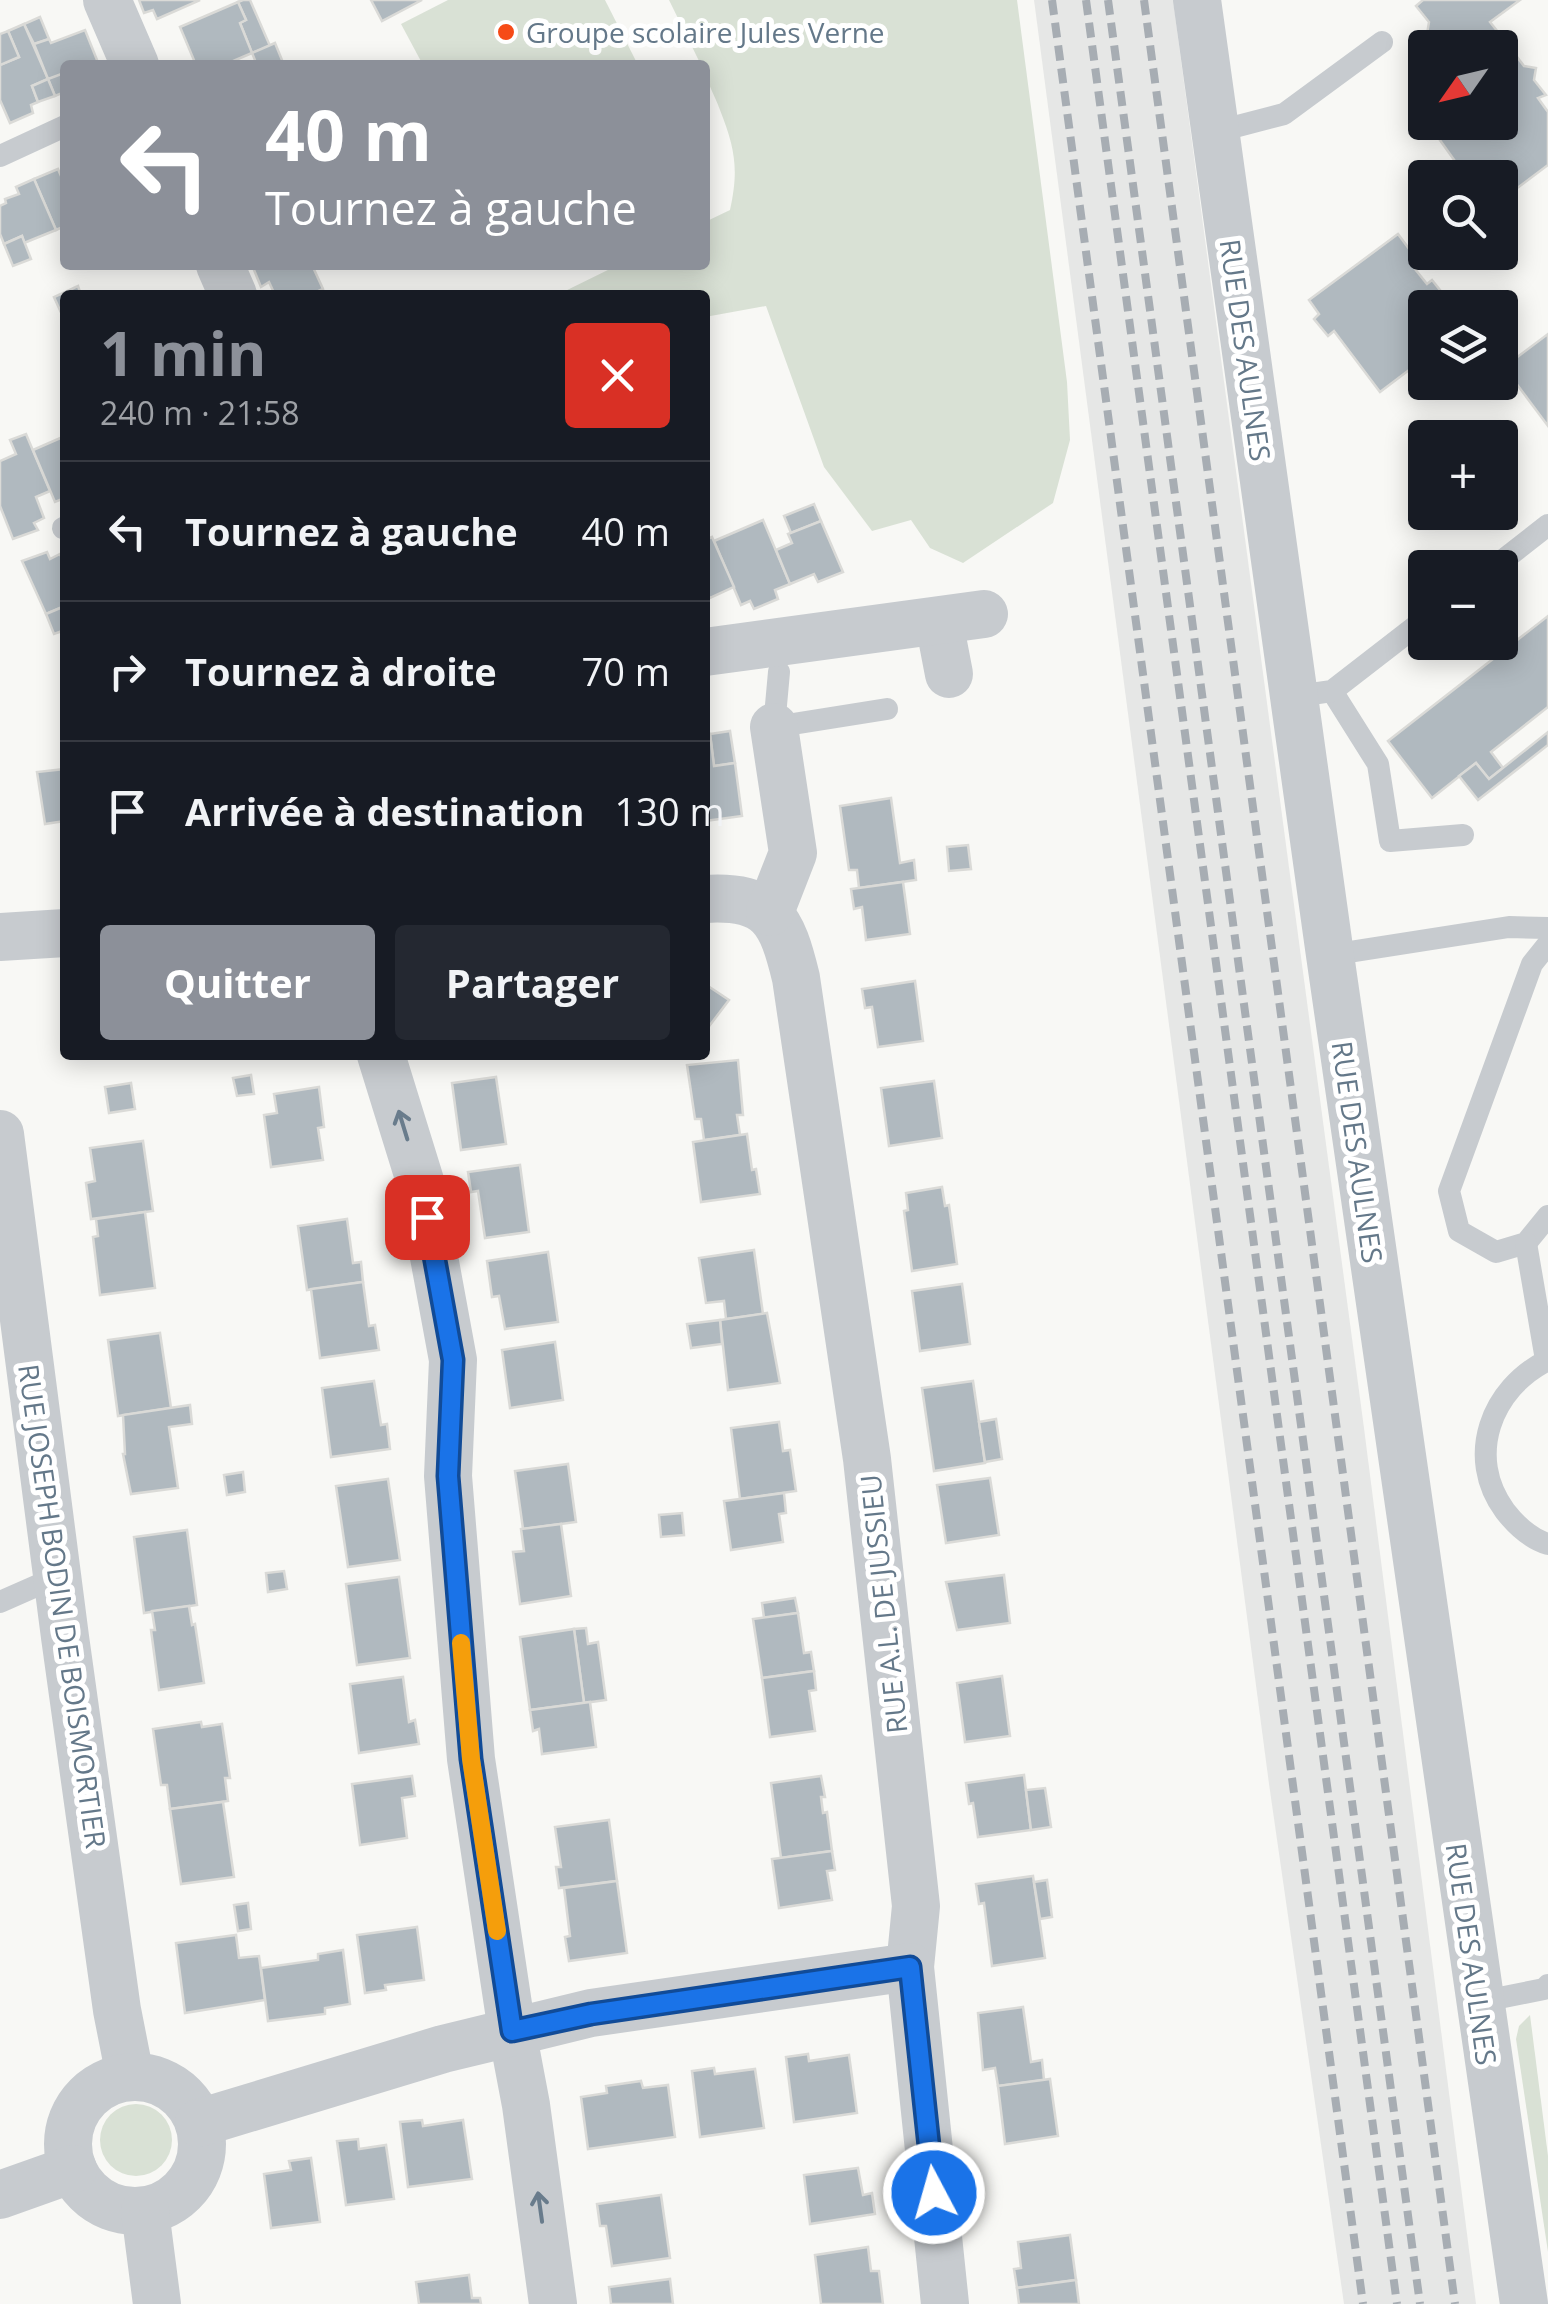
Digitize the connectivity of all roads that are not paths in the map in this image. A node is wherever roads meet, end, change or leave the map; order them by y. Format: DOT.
graph roads {
  1 [pos="107,0"];
  2 [pos="1196,0"];
  3 [pos="1382,42"];
  4 [pos="133,60"];
  5 [pos="60,128"];
  6 [pos="1215,132"];
  7 [pos="0,156"];
  8 [pos="1548,525"];
  9 [pos="1516,550"];
  10 [pos="1408,631"];
  11 [pos="710,651"];
  12 [pos="779,672"];
  13 [pos="948,674"];
  14 [pos="1313,693"];
  15 [pos="887,709"];
  16 [pos="774,728"];
  17 [pos="1463,835"];
  18 [pos="710,899"];
  19 [pos="770,912"];
  20 [pos="1548,928"];
  21 [pos="60,933"];
  22 [pos="0,938"];
  23 [pos="1548,944"];
  24 [pos="1330,955"];
  25 [pos="383,1060"];
  26 [pos="0,1134"];
  27 [pos="1548,1216"];
  28 [pos="6,1226"];
  29 [pos="1526,1243"];
  30 [pos="1547,1360"];
  31 [pos="1548,1544"];
  32 [pos="58,1576"];
  33 [pos="0,1602"];
  34 [pos="910,1967"];
  35 [pos="1548,1985"];
  36 [pos="1479,2002"];
  37 [pos="512,2031"];
  38 [pos="130,2076"];
  39 [pos="199,2123"];
  40 [pos="73,2168"];
  41 [pos="0,2195"];
  42 [pos="145,2210"];
  43 [pos="157,2304"];
  44 [pos="554,2304"];
  45 [pos="945,2304"];
  46 [pos="1524,2304"];
  1 -- 4 [label="street"];
  2 -- 6 [label="street, RUE DES AULNES"];
  3 -- 6 [label="lane"];
  5 -- 7 [label="lane"];
  6 -- 14 [label="street, RUE DES AULNES"];
  8 -- 9 [label="lane"];
  10 -- 14 [label="lane"];
  11 -- 13 [label="street"];
  12 -- 16 [label="lane"];
  14 -- 17 [label="lane"];
  14 -- 24 [label="street, RUE DES AULNES"];
  15 -- 16 [label="lane"];
  16 -- 19 [label="street"];
  18 -- 19 [label="street"];
  19 -- 34 [label="street, RUE A.L. DE JUSSIEU"];
  20 -- 24 [label="lane"];
  21 -- 22 [label="street"];
  23 -- 29 [label="lane"];
  24 -- 36 [label="street, RUE DES AULNES"];
  37 -- 25 [label="street, one-way"];
  26 -- 28 [label="street, RUE JOSEPH BODIN DE BOISMORTIER"];
  27 -- 29 [label="lane"];
  28 -- 32 [label="street, RUE JOSEPH BODIN DE BOISMORTIER"];
  29 -- 30 [label="lane"];
  30 -- 31 [label="lane"];
  32 -- 33 [label="lane"];
  32 -- 38 [label="street, RUE JOSEPH BODIN DE BOISMORTIER"];
  34 -- 37 [label="street"];
  34 -- 45 [label="street, RUE A.L. DE JUSSIEU"];
  35 -- 36 [label="lane"];
  36 -- 46 [label="street, RUE DES AULNES"];
  37 -- 39 [label="street"];
  44 -- 37 [label="street, one-way"];
  38 -- 39 [label="street"];
  38 -- 40 [label="street"];
  39 -- 42 [label="street"];
  40 -- 41 [label="street"];
  40 -- 42 [label="street"];
  42 -- 43 [label="street"];
}
